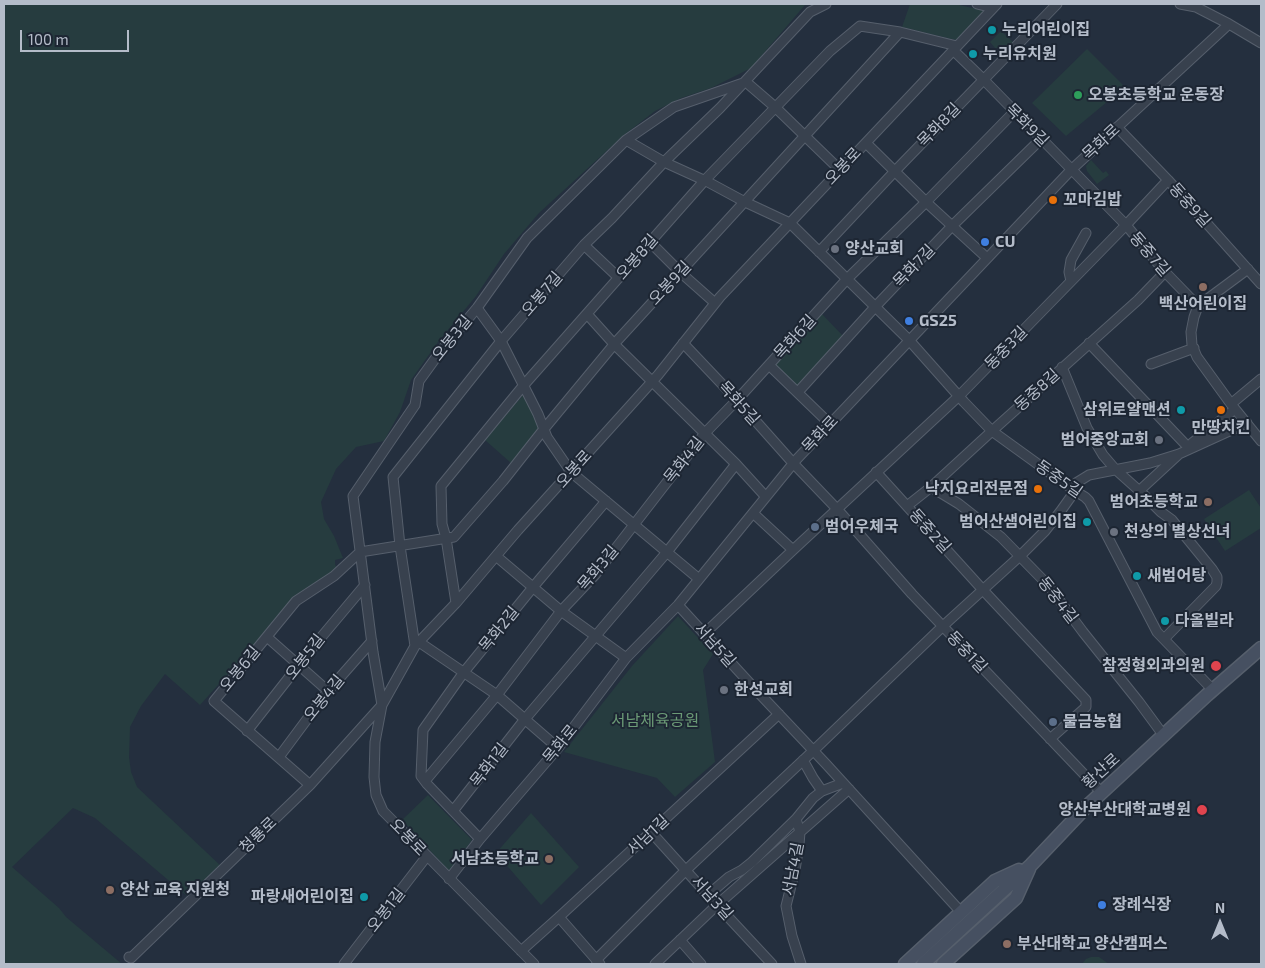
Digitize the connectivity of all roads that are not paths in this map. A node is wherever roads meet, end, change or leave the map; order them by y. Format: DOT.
graph roads {
  1 [pos="826,4"];
  2 [pos="977,4"];
  3 [pos="1057,4"];
  4 [pos="1180,4"];
  5 [pos="995,6"];
  6 [pos="1229,24"];
  7 [pos="900,32"];
  8 [pos="1261,43"];
  9 [pos="955,48"];
  10 [pos="983,79"];
  11 [pos="746,82"];
  12 [pos="776,107"];
  13 [pos="1014,112"];
  14 [pos="1117,127"];
  15 [pos="805,136"];
  16 [pos="1041,139"];
  17 [pos="626,140"];
  18 [pos="866,143"];
  19 [pos="664,162"];
  20 [pos="840,170"];
  21 [pos="1071,170"];
  22 [pos="895,171"];
  23 [pos="705,180"];
  24 [pos="1168,180"];
  25 [pos="745,202"];
  26 [pos="926,202"];
  27 [pos="790,223"];
  28 [pos="1126,225"];
  29 [pos="952,226"];
  30 [pos="1086,232"];
  31 [pos="650,242"];
  32 [pos="584,246"];
  33 [pos="819,252"];
  34 [pos="987,258"];
  35 [pos="1248,269"];
  36 [pos="680,272"];
  37 [pos="1165,272"];
  38 [pos="618,278"];
  39 [pos="847,280"];
  40 [pos="1072,281"];
  41 [pos="1261,284"];
  42 [pos="715,303"];
  43 [pos="1198,306"];
  44 [pos="875,307"];
  45 [pos="477,308"];
  46 [pos="587,314"];
  47 [pos="909,340"];
  48 [pos="501,341"];
  49 [pos="683,343"];
  50 [pos="1089,343"];
  51 [pos="614,344"];
  52 [pos="1194,348"];
  53 [pos="1151,364"];
  54 [pos="769,365"];
  55 [pos="1062,367"];
  56 [pos="1261,379"];
  57 [pos="652,382"];
  58 [pos="524,386"];
  59 [pos="798,392"];
  60 [pos="959,396"];
  61 [pos="738,400"];
  62 [pos="1233,406"];
  63 [pos="1247,423"];
  64 [pos="830,424"];
  65 [pos="544,429"];
  66 [pos="992,431"];
  67 [pos="704,433"];
  68 [pos="1261,441"];
  69 [pos="1187,448"];
  70 [pos="1179,454"];
  71 [pos="736,464"];
  72 [pos="793,464"];
  73 [pos="1115,469"];
  74 [pos="571,472"];
  75 [pos="876,472"];
  76 [pos="931,487"];
  77 [pos="1139,490"];
  78 [pos="1074,491"];
  79 [pos="766,497"];
  80 [pos="606,501"];
  81 [pos="907,506"];
  82 [pos="837,509"];
  83 [pos="753,513"];
  84 [pos="634,525"];
  85 [pos="446,538"];
  86 [pos="400,546"];
  87 [pos="793,550"];
  88 [pos="360,552"];
  89 [pos="667,552"];
  90 [pos="496,556"];
  91 [pos="1020,556"];
  92 [pos="699,578"];
  93 [pos="365,585"];
  94 [pos="534,586"];
  95 [pos="983,590"];
  96 [pos="456,603"];
  97 [pos="678,605"];
  98 [pos="561,610"];
  99 [pos="943,626"];
  100 [pos="704,634"];
  101 [pos="595,635"];
  102 [pos="267,637"];
  103 [pos="1164,639"];
  104 [pos="372,641"];
  105 [pos="417,644"];
  106 [pos="1261,648"];
  107 [pos="626,658"];
  108 [pos="299,665"];
  109 [pos="464,672"];
  110 [pos="1213,690"];
  111 [pos="328,691"];
  112 [pos="497,695"];
  113 [pos="382,705"];
  114 [pos="779,714"];
  115 [pos="525,719"];
  116 [pos="246,731"];
  117 [pos="1164,736"];
  118 [pos="1050,739"];
  119 [pos="558,748"];
  120 [pos="813,751"];
  121 [pos="279,757"];
  122 [pos="803,760"];
  123 [pos="425,781"];
  124 [pos="310,785"];
  125 [pos="846,786"];
  126 [pos="822,791"];
  127 [pos="1101,792"];
  128 [pos="453,811"];
  129 [pos="796,819"];
  130 [pos="652,832"];
  131 [pos="800,832"];
  132 [pos="480,839"];
  133 [pos="427,856"];
  134 [pos="1031,864"];
  135 [pos="686,870"];
  136 [pos="449,879"];
  137 [pos="708,895"];
  138 [pos="717,905"];
  139 [pos="961,912"];
  140 [pos="559,917"];
  141 [pos="680,940"];
  142 [pos="521,951"];
  143 [pos="129,956"];
  144 [pos="598,962"];
  145 [pos="344,964"];
  146 [pos="534,964"];
  147 [pos="655,964"];
  148 [pos="701,964"];
  149 [pos="772,964"];
  150 [pos="800,964"];
  151 [pos="905,964"];
  152 [pos="923,964"];
  153 [pos="943,964"];
  1 -- 11 [label="street, 오봉7길"];
  2 -- 5 [label="street"];
  3 -- 10 [label="street"];
  4 -- 6 [label="street"];
  5 -- 9 [label="street, 오봉로"];
  6 -- 8 [label="street"];
  6 -- 14 [label="street, 목화로"];
  7 -- 9 [label="street, 오봉8길"];
  7 -- 12 [label="street, 오봉8길"];
  7 -- 15 [label="street, 오봉9길"];
  9 -- 10 [label="street, 목화9길"];
  9 -- 18 [label="street, 오봉로"];
  10 -- 13 [label="street, 목화9길"];
  10 -- 22 [label="street, 목화8길"];
  11 -- 12 [label="street"];
  11 -- 17 [label="street, 오봉3길"];
  11 -- 19 [label="street, 오봉7길"];
  12 -- 15 [label="street"];
  12 -- 23 [label="street, 오봉8길"];
  13 -- 16 [label="street, 목화9길"];
  13 -- 26 [label="street"];
  14 -- 21 [label="street, 목화로"];
  14 -- 24 [label="street, 동중9길"];
  15 -- 20 [label="street"];
  15 -- 25 [label="street, 오봉9길"];
  16 -- 21 [label="street, 목화9길"];
  16 -- 29 [label="street"];
  17 -- 19 [label="street"];
  17 -- 45 [label="street, 오봉3길"];
  18 -- 20 [label="street, 오봉로"];
  18 -- 22 [label="street"];
  19 -- 23 [label="street"];
  19 -- 32 [label="street, 오봉7길"];
  20 -- 27 [label="street, 오봉로"];
  21 -- 28 [label="street, 동중7길"];
  21 -- 34 [label="street, 목화로"];
  22 -- 26 [label="street"];
  22 -- 33 [label="street"];
  23 -- 25 [label="street"];
  23 -- 31 [label="street, 오봉8길"];
  24 -- 28 [label="street, 동중3길"];
  24 -- 35 [label="street, 동중9길"];
  25 -- 27 [label="street"];
  25 -- 36 [label="street, 오봉9길"];
  26 -- 29 [label="street"];
  26 -- 39 [label="street"];
  27 -- 33 [label="street"];
  27 -- 42 [label="street, 오봉로"];
  28 -- 37 [label="street, 동중7길"];
  28 -- 40 [label="street, 동중3길"];
  29 -- 34 [label="street"];
  29 -- 44 [label="street, 목화7길"];
  30 -- 40 [label="street"];
  31 -- 36 [label="street"];
  31 -- 38 [label="street, 오봉8길"];
  32 -- 38 [label="street"];
  32 -- 48 [label="street, 오봉7길"];
  33 -- 39 [label="street"];
  34 -- 47 [label="street, 목화로"];
  35 -- 41 [label="street, 동중9길"];
  35 -- 43 [label="street"];
  36 -- 42 [label="street"];
  36 -- 51 [label="street, 오봉9길"];
  37 -- 43 [label="street, 동중7길"];
  37 -- 50 [label="street, 동중8길"];
  38 -- 46 [label="street, 오봉8길"];
  39 -- 44 [label="street"];
  39 -- 54 [label="street, 목화6길"];
  40 -- 60 [label="street, 동중3길"];
  42 -- 49 [label="street, 오봉로"];
  43 -- 52 [label="street"];
  44 -- 47 [label="street"];
  44 -- 59 [label="street"];
  45 -- 48 [label="street"];
  45 -- 88 [label="street, 오봉3길"];
  46 -- 51 [label="street"];
  46 -- 58 [label="street, 오봉8길"];
  47 -- 60 [label="street, 동중5길"];
  47 -- 64 [label="street, 목화로"];
  48 -- 58 [label="street"];
  48 -- 86 [label="street, 오봉7길"];
  49 -- 57 [label="street, 오봉로"];
  49 -- 61 [label="street, 목화5길"];
  50 -- 55 [label="street, 동중8길"];
  50 -- 69 [label="street"];
  51 -- 57 [label="street"];
  51 -- 65 [label="street, 오봉9길"];
  52 -- 53 [label="street"];
  52 -- 62 [label="street"];
  54 -- 59 [label="street, 목화6길"];
  54 -- 61 [label="street, 목화4길"];
  55 -- 66 [label="street, 동중8길"];
  55 -- 73 [label="street"];
  56 -- 62 [label="street"];
  57 -- 67 [label="street"];
  57 -- 74 [label="street, 오봉로"];
  58 -- 65 [label="street"];
  58 -- 85 [label="street, 오봉8길"];
  59 -- 64 [label="street, 목화6길"];
  60 -- 66 [label="street, 동중5길"];
  60 -- 75 [label="street, 동중3길"];
  61 -- 67 [label="street, 목화4길"];
  61 -- 72 [label="street, 목화5길"];
  62 -- 63 [label="street"];
  62 -- 69 [label="street"];
  63 -- 68 [label="street"];
  63 -- 69 [label="street"];
  64 -- 72 [label="street, 목화로"];
  65 -- 74 [label="street"];
  65 -- 85 [label="street, 오봉9길"];
  66 -- 76 [label="street, 동중8길"];
  66 -- 78 [label="street, 동중5길"];
  67 -- 71 [label="street"];
  67 -- 84 [label="street, 목화4길"];
  69 -- 70 [label="street"];
  70 -- 73 [label="street"];
  70 -- 77 [label="street"];
  71 -- 79 [label="street"];
  71 -- 89 [label="street"];
  72 -- 79 [label="street, 목화로"];
  72 -- 82 [label="street, 동중1길"];
  73 -- 77 [label="street"];
  73 -- 78 [label="street"];
  74 -- 80 [label="street"];
  74 -- 90 [label="street, 오봉로"];
  75 -- 81 [label="street, 동중2길"];
  75 -- 82 [label="street, 동중3길"];
  76 -- 81 [label="street, 동중8길"];
  76 -- 91 [label="street, 동중4길"];
  77 -- 103 [label="street"];
  78 -- 91 [label="street"];
  78 -- 103 [label="street, 동중5길"];
  79 -- 83 [label="street, 목화로"];
  80 -- 84 [label="street"];
  80 -- 94 [label="street"];
  81 -- 95 [label="street, 동중2길"];
  82 -- 87 [label="street"];
  82 -- 99 [label="street, 동중1길"];
  83 -- 87 [label="street"];
  83 -- 92 [label="street, 목화로"];
  84 -- 89 [label="street"];
  84 -- 98 [label="street, 목화3길"];
  85 -- 86 [label="street"];
  85 -- 96 [label="street, 오봉8길"];
  86 -- 88 [label="street"];
  86 -- 105 [label="street, 오봉7길"];
  87 -- 100 [label="street"];
  88 -- 93 [label="street, 오봉3길"];
  88 -- 102 [label="street, 오봉6길"];
  89 -- 92 [label="street"];
  89 -- 101 [label="street"];
  90 -- 94 [label="street"];
  90 -- 96 [label="street, 오봉로"];
  91 -- 95 [label="street"];
  91 -- 117 [label="street, 동중4길"];
  92 -- 97 [label="street, 목화로"];
  93 -- 104 [label="street, 오봉3길"];
  93 -- 108 [label="street, 오봉5길"];
  94 -- 98 [label="street"];
  94 -- 109 [label="street, 목화2길"];
  95 -- 99 [label="street"];
  95 -- 118 [label="street, 동중2길"];
  96 -- 105 [label="street, 오봉로"];
  97 -- 100 [label="street, 서남5길"];
  97 -- 107 [label="street, 목화로"];
  98 -- 101 [label="street"];
  98 -- 112 [label="street"];
  99 -- 118 [label="street, 동중1길"];
  99 -- 120 [label="street"];
  100 -- 114 [label="street, 서남5길"];
  101 -- 107 [label="street"];
  101 -- 115 [label="street"];
  102 -- 108 [label="street"];
  102 -- 116 [label="street, 오봉6길"];
  103 -- 110 [label="street, 동중5길"];
  104 -- 111 [label="street, 오봉4길"];
  104 -- 113 [label="street, 오봉3길"];
  105 -- 109 [label="street"];
  105 -- 113 [label="street, 오봉로"];
  106 -- 110 [label="main road, 황산로"];
  107 -- 119 [label="street, 목화로"];
  108 -- 111 [label="street"];
  108 -- 116 [label="street, 오봉5길"];
  109 -- 112 [label="street"];
  109 -- 123 [label="street"];
  110 -- 117 [label="main road, 황산로"];
  111 -- 121 [label="street, 오봉4길"];
  112 -- 115 [label="street"];
  112 -- 123 [label="street"];
  113 -- 124 [label="street, 청룡로"];
  113 -- 133 [label="street, 오봉로"];
  114 -- 120 [label="street, 서남5길"];
  114 -- 130 [label="street, 서남1길"];
  115 -- 119 [label="street"];
  115 -- 128 [label="street, 목화1길"];
  116 -- 121 [label="street, 오봉6길"];
  117 -- 127 [label="main road, 황산로"];
  118 -- 127 [label="street, 동중1길"];
  119 -- 132 [label="street, 목화로"];
  120 -- 122 [label="street"];
  120 -- 125 [label="street, 서남5길"];
  121 -- 124 [label="street, 오봉6길"];
  122 -- 126 [label="street"];
  122 -- 135 [label="street"];
  123 -- 128 [label="street"];
  124 -- 143 [label="street, 청룡로"];
  125 -- 126 [label="street"];
  125 -- 131 [label="street"];
  125 -- 139 [label="street, 서남5길"];
  126 -- 129 [label="street"];
  127 -- 134 [label="main road, 황산로"];
  128 -- 132 [label="street"];
  129 -- 131 [label="street"];
  129 -- 137 [label="street"];
  130 -- 135 [label="street, 서남3길"];
  130 -- 140 [label="street, 서남1길"];
  131 -- 138 [label="street"];
  131 -- 150 [label="street, 서남4길"];
  132 -- 136 [label="street, 목화로"];
  133 -- 136 [label="street, 오봉로"];
  133 -- 145 [label="street, 오봉1길"];
  134 -- 139 [label="main road"];
  134 -- 152 [label="main road, 황산로"];
  134 -- 153 [label="main road"];
  135 -- 137 [label="street, 서남3길"];
  135 -- 144 [label="street"];
  136 -- 142 [label="street, 오봉로"];
  137 -- 138 [label="street, 서남3길"];
  138 -- 141 [label="street"];
  138 -- 149 [label="street, 서남3길"];
  139 -- 151 [label="main road"];
  140 -- 142 [label="street, 서남1길"];
  140 -- 144 [label="street"];
  141 -- 147 [label="street"];
  141 -- 148 [label="street"];
  142 -- 146 [label="street, 오봉로"];
}
